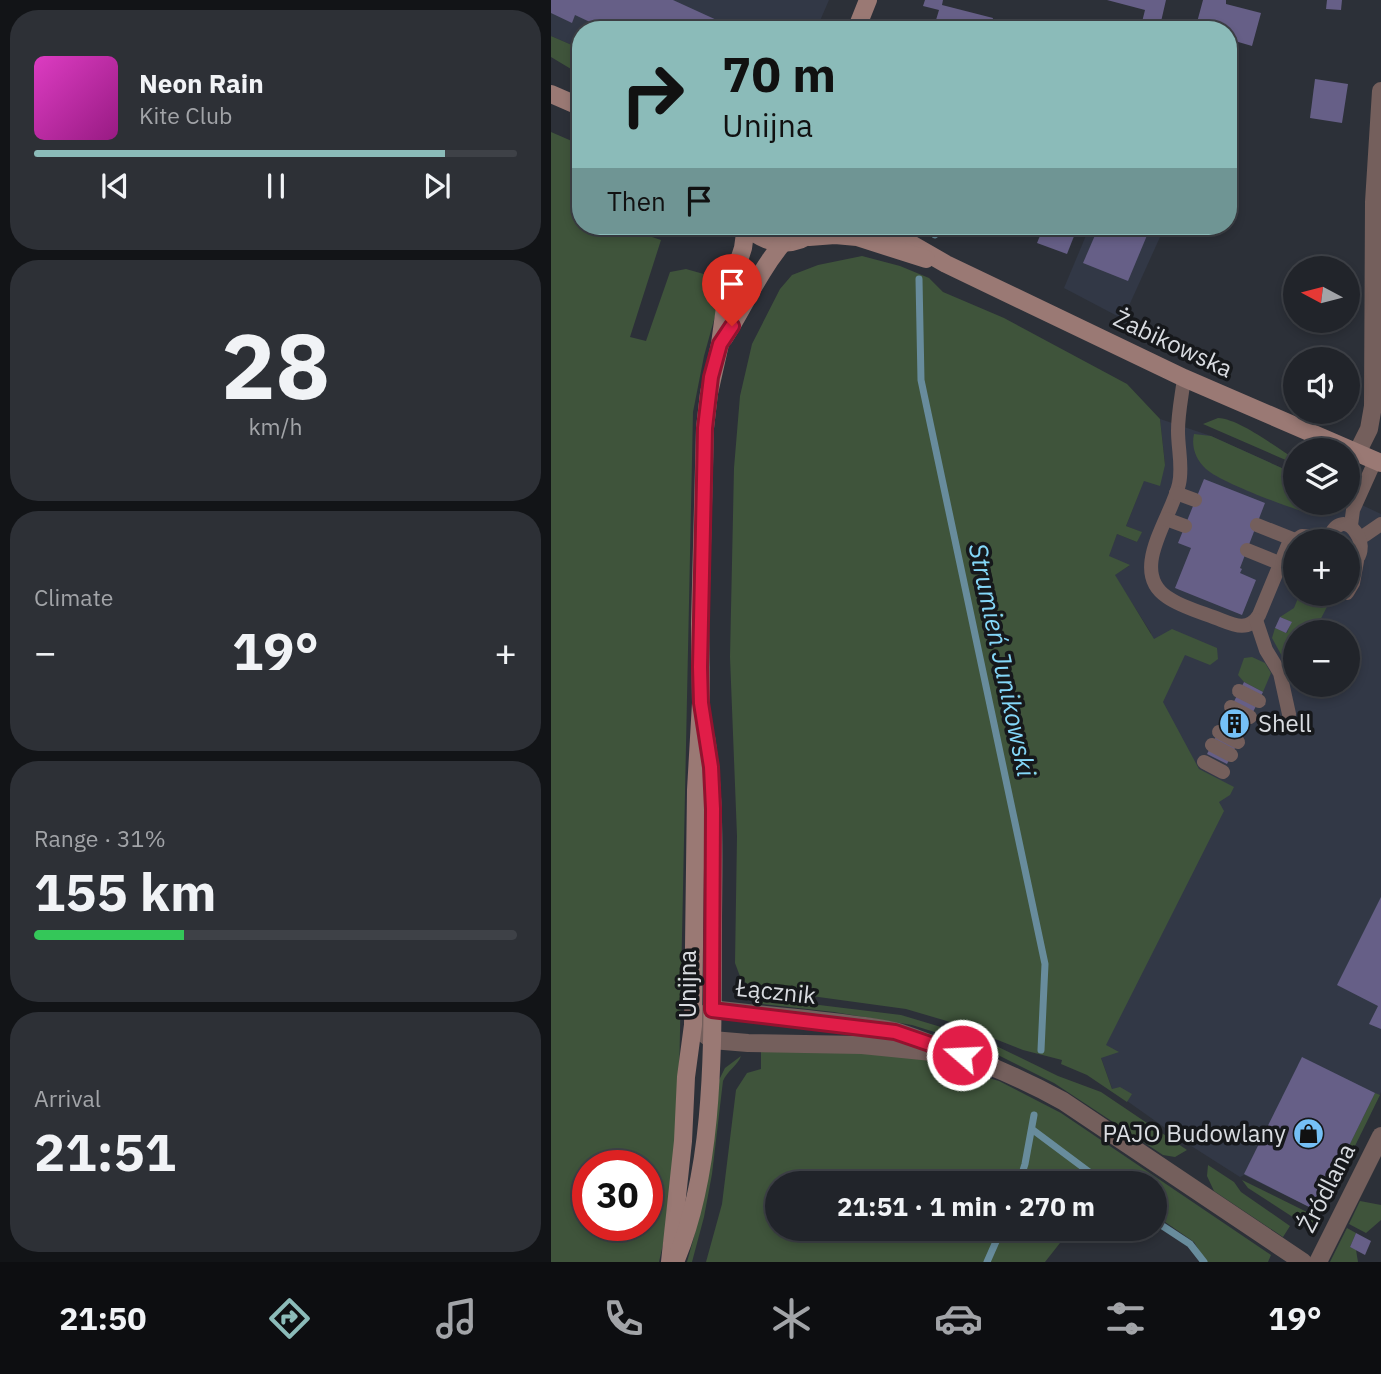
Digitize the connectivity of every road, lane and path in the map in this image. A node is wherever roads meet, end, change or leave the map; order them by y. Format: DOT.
graph roads {
  1 [pos="868,0"];
  2 [pos="860,21"];
  3 [pos="1381,91"];
  4 [pos="551,94"];
  5 [pos="572,103"];
  6 [pos="745,235"];
  7 [pos="756,235"];
  8 [pos="805,235"];
  9 [pos="836,235"];
  10 [pos="896,235"];
  11 [pos="782,244"];
  12 [pos="946,264"];
  13 [pos="1377,271"];
  14 [pos="720,344"];
  15 [pos="1185,378"];
  16 [pos="1323,438"];
  17 [pos="1360,447"];
  18 [pos="1360,454"];
  19 [pos="1378,462"];
  20 [pos="1176,493"];
  21 [pos="1195,500"];
  22 [pos="1166,519"];
  23 [pos="1381,524"];
  24 [pos="1257,525"];
  25 [pos="1351,525"];
  26 [pos="1185,526"];
  27 [pos="1337,529"];
  28 [pos="1283,535"];
  29 [pos="1365,535"];
  30 [pos="1247,550"];
  31 [pos="1283,555"];
  32 [pos="1360,556"];
  33 [pos="1279,563"];
  34 [pos="1256,620"];
  35 [pos="1239,691"];
  36 [pos="1259,701"];
  37 [pos="701,703"];
  38 [pos="1231,707"];
  39 [pos="1289,714"];
  40 [pos="1250,717"];
  41 [pos="1238,742"];
  42 [pos="1231,755"];
  43 [pos="1204,762"];
  44 [pos="1223,772"];
  45 [pos="712,1010"];
  46 [pos="693,1025"];
  47 [pos="712,1040"];
  48 [pos="962,1055"];
  49 [pos="1381,1136"];
  50 [pos="669,1262"];
  51 [pos="675,1262"];
  52 [pos="1303,1262"];
  53 [pos="1318,1262"];
  1 -- 2 [label="street"];
  3 -- 13 [label="street"];
  4 -- 5 [label="street"];
  6 -- 14 [label="street, Unijna"];
  7 -- 11 [label="street"];
  8 -- 11 [label="street, Żabikowska"];
  9 -- 12 [label="street, Żabikowska"];
  10 -- 12 [label="street, Żabikowska"];
  11 -- 14 [label="street, Unijna"];
  12 -- 15 [label="street, Żabikowska"];
  13 -- 17 [label="street"];
  14 -- 37 [label="street, Unijna"];
  15 -- 16 [label="street, Żabikowska"];
  15 -- 20 [label="lane"];
  18 -- 19 [label="street, Żabikowska"];
  19 -- 25 [label="lane"];
  20 -- 21 [label="lane"];
  20 -- 22 [label="lane"];
  22 -- 26 [label="lane"];
  22 -- 34 [label="lane"];
  23 -- 29 [label="lane"];
  24 -- 28 [label="lane"];
  25 -- 27 [label="lane"];
  25 -- 29 [label="lane"];
  29 -- 32 [label="lane"];
  30 -- 33 [label="lane"];
  31 -- 33 [label="lane"];
  33 -- 34 [label="lane"];
  34 -- 39 [label="lane"];
  35 -- 36 [label="lane"];
  37 -- 45 [label="street, Unijna"];
  37 -- 46 [label="street, Unijna"];
  38 -- 40 [label="lane"];
  41 -- 42 [label="lane"];
  43 -- 44 [label="lane"];
  45 -- 46 [label="street, Łącznik"];
  45 -- 47 [label="street, Unijna"];
  45 -- 48 [label="street, Łącznik"];
  46 -- 47 [label="street"];
  46 -- 50 [label="street, Unijna"];
  47 -- 48 [label="street, Łącznik"];
  47 -- 51 [label="street, Unijna"];
  48 -- 52 [label="street, Łącznik"];
  49 -- 53 [label="street, Źródlana"];
}
